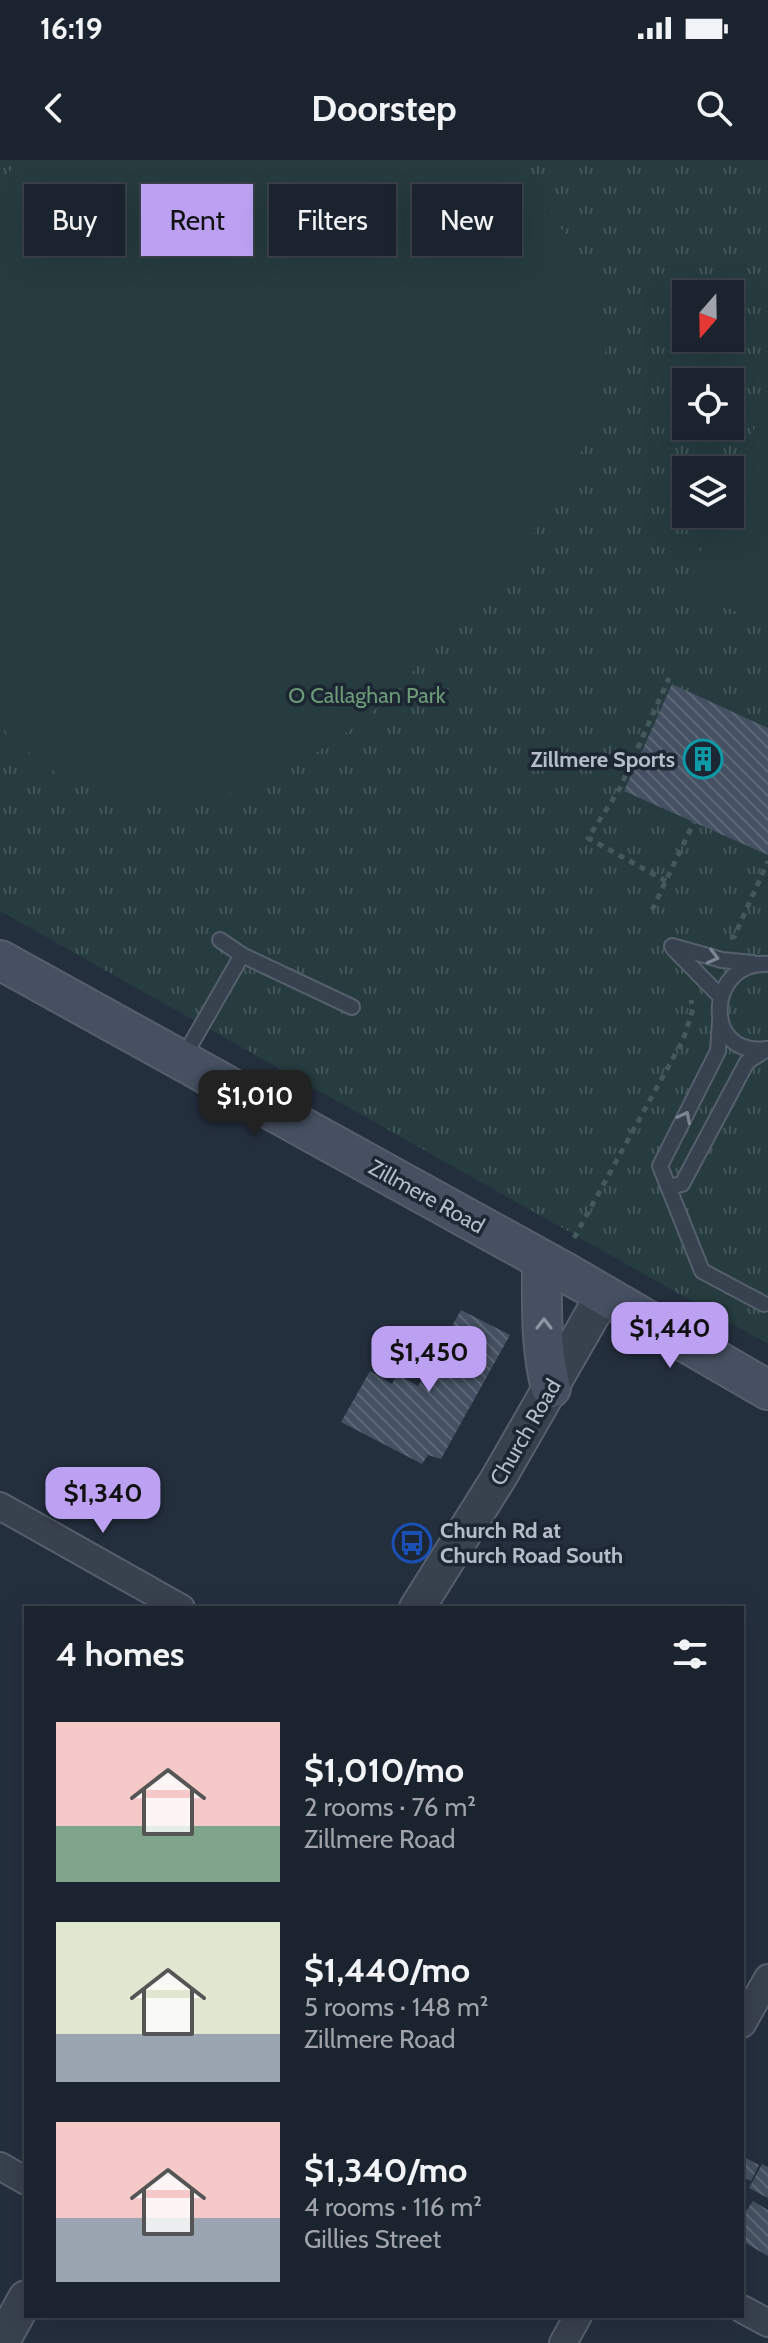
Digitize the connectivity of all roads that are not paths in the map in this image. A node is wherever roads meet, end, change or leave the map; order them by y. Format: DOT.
graph roads {
  1 [pos="220,940"];
  2 [pos="242,955"];
  3 [pos="0,960"];
  4 [pos="761,964"];
  5 [pos="720,996"];
  6 [pos="352,1007"];
  7 [pos="720,1021"];
  8 [pos="768,1049"];
  9 [pos="181,1062"];
  10 [pos="668,1187"];
  11 [pos="542,1260"];
  12 [pos="603,1296"];
  13 [pos="764,1304"];
  14 [pos="551,1388"];
  15 [pos="768,1390"];
  16 [pos="0,1506"];
  17 [pos="177,1606"];
  18 [pos="418,1606"];
  19 [pos="768,1978"];
  20 [pos="744,2020"];
  21 [pos="0,2166"];
  22 [pos="24,2180"];
  23 [pos="24,2302"];
  24 [pos="744,2310"];
  25 [pos="577,2318"];
  26 [pos="768,2323"];
  27 [pos="1,2343"];
  28 [pos="563,2343"];
  1 -- 2 [label="lane"];
  2 -- 6 [label="lane"];
  2 -- 9 [label="lane"];
  3 -- 9 [label="main road, Zillmere Road"];
  4 -- 5 [label="lane"];
  5 -- 4 [label="lane, one-way"];
  5 -- 7 [label="lane"];
  7 -- 8 [label="lane"];
  10 -- 7 [label="lane, one-way"];
  8 -- 10 [label="lane"];
  9 -- 11 [label="main road, Zillmere Road"];
  10 -- 13 [label="lane"];
  11 -- 12 [label="main road, Zillmere Road"];
  14 -- 11 [label="main road, one-way"];
  12 -- 14 [label="street, Church Road"];
  12 -- 15 [label="main road, Zillmere Road"];
  14 -- 18 [label="street, Church Road"];
  16 -- 17 [label="street"];
  19 -- 20 [label="street"];
  21 -- 22 [label="street"];
  23 -- 27 [label="street"];
  24 -- 26 [label="street"];
  25 -- 28 [label="street"];
}
